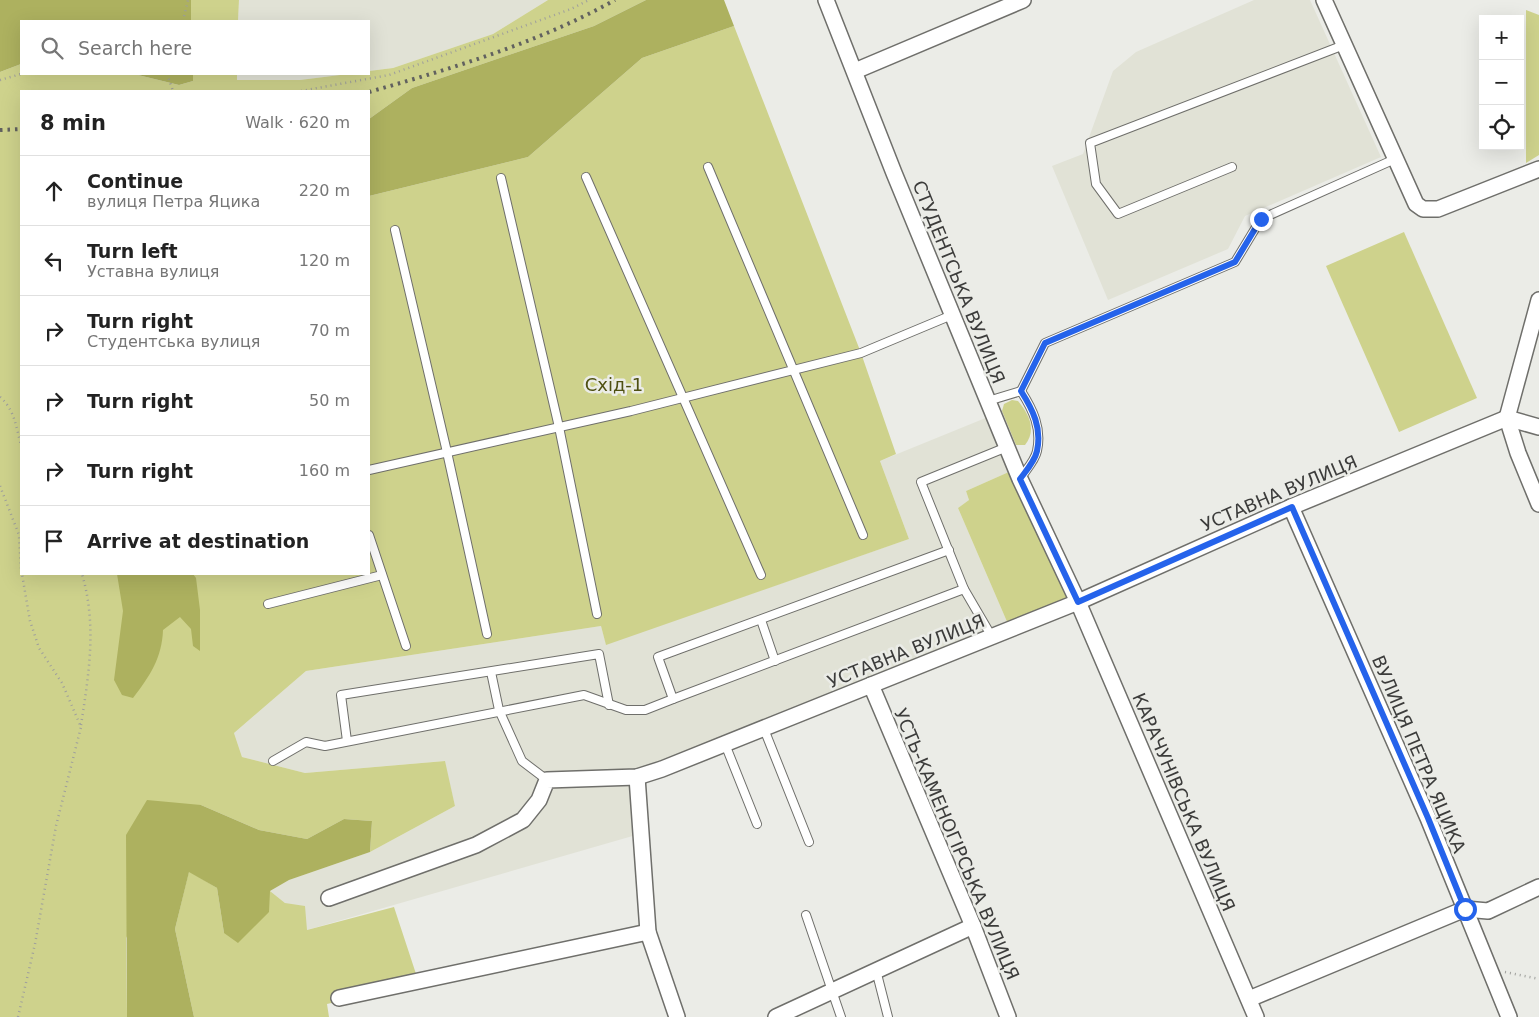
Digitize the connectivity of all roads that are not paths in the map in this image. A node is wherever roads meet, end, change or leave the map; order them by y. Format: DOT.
graph roads {
  1 [pos="826,0"];
  2 [pos="1023,0"];
  3 [pos="1324,0"];
  4 [pos="1344,45"];
  5 [pos="854,71"];
  6 [pos="1395,159"];
  7 [pos="708,167"];
  8 [pos="1232,167"];
  9 [pos="1539,169"];
  10 [pos="586,177"];
  11 [pos="501,178"];
  12 [pos="395,230"];
  13 [pos="1539,303"];
  14 [pos="952,315"];
  15 [pos="793,370"];
  16 [pos="1021,391"];
  17 [pos="682,398"];
  18 [pos="988,401"];
  19 [pos="1506,418"];
  20 [pos="559,427"];
  21 [pos="1539,427"];
  22 [pos="1007,447"];
  23 [pos="447,452"];
  24 [pos="370,470"];
  25 [pos="1020,479"];
  26 [pos="1539,504"];
  27 [pos="1292,507"];
  28 [pos="862,535"];
  29 [pos="370,538"];
  30 [pos="949,550"];
  31 [pos="382,575"];
  32 [pos="761,575"];
  33 [pos="964,589"];
  34 [pos="1078,602"];
  35 [pos="268,604"];
  36 [pos="597,614"];
  37 [pos="761,620"];
  38 [pos="487,634"];
  39 [pos="992,637"];
  40 [pos="406,646"];
  41 [pos="775,661"];
  42 [pos="491,672"];
  43 [pos="871,685"];
  44 [pos="673,698"];
  45 [pos="609,705"];
  46 [pos="500,710"];
  47 [pos="764,728"];
  48 [pos="347,741"];
  49 [pos="725,744"];
  50 [pos="273,760"];
  51 [pos="637,777"];
  52 [pos="547,780"];
  53 [pos="757,824"];
  54 [pos="809,842"];
  55 [pos="1539,888"];
  56 [pos="329,898"];
  57 [pos="1465,909"];
  58 [pos="806,915"];
  59 [pos="973,926"];
  60 [pos="648,932"];
  61 [pos="876,970"];
  62 [pos="833,990"];
  63 [pos="338,998"];
  64 [pos="1249,999"];
  65 [pos="1504,1015"];
  66 [pos="678,1017"];
  67 [pos="776,1017"];
  68 [pos="841,1017"];
  69 [pos="888,1017"];
  70 [pos="1008,1017"];
  71 [pos="1256,1017"];
  1 -- 5 [label="street, СТУДЕНТСЬКА ВУЛИЦЯ"];
  2 -- 5 [label="street"];
  3 -- 4 [label="street"];
  4 -- 6 [label="street"];
  4 -- 8 [label="lane"];
  5 -- 14 [label="street, СТУДЕНТСЬКА ВУЛИЦЯ"];
  6 -- 9 [label="street"];
  6 -- 16 [label="lane"];
  7 -- 15 [label="lane"];
  10 -- 17 [label="lane"];
  11 -- 20 [label="lane"];
  12 -- 23 [label="lane"];
  13 -- 19 [label="street"];
  14 -- 15 [label="lane"];
  14 -- 18 [label="street, СТУДЕНТСЬКА ВУЛИЦЯ"];
  15 -- 17 [label="lane"];
  15 -- 28 [label="lane"];
  16 -- 18 [label="lane"];
  16 -- 25 [label="lane"];
  17 -- 20 [label="lane"];
  17 -- 32 [label="lane"];
  18 -- 22 [label="street, СТУДЕНТСЬКА ВУЛИЦЯ"];
  19 -- 21 [label="street"];
  19 -- 26 [label="street"];
  19 -- 27 [label="street, УСТАВНА ВУЛИЦЯ"];
  20 -- 23 [label="lane"];
  20 -- 36 [label="lane"];
  22 -- 25 [label="street, СТУДЕНТСЬКА ВУЛИЦЯ"];
  22 -- 30 [label="lane"];
  23 -- 24 [label="lane"];
  23 -- 38 [label="lane"];
  25 -- 34 [label="street, СТУДЕНТСЬКА ВУЛИЦЯ"];
  27 -- 34 [label="street, УСТАВНА ВУЛИЦЯ"];
  27 -- 57 [label="street, ВУЛИЦЯ ПЕТРА ЯЦИКА"];
  29 -- 31 [label="lane"];
  30 -- 33 [label="lane"];
  30 -- 37 [label="lane"];
  31 -- 35 [label="lane"];
  31 -- 40 [label="lane"];
  33 -- 39 [label="lane"];
  33 -- 41 [label="lane"];
  34 -- 39 [label="street, УСТАВНА ВУЛИЦЯ"];
  34 -- 64 [label="street, КАРАЧУНІВСЬКА ВУЛИЦЯ"];
  37 -- 41 [label="lane"];
  37 -- 44 [label="lane"];
  39 -- 43 [label="street, УСТАВНА ВУЛИЦЯ"];
  41 -- 44 [label="lane"];
  42 -- 45 [label="lane"];
  42 -- 46 [label="lane"];
  42 -- 48 [label="lane"];
  43 -- 47 [label="street, УСТАВНА ВУЛИЦЯ"];
  43 -- 59 [label="street, УСТЬ-КАМЕНОГІРСЬКА ВУЛИЦЯ"];
  44 -- 45 [label="lane"];
  45 -- 46 [label="lane"];
  46 -- 48 [label="lane"];
  46 -- 52 [label="lane"];
  47 -- 49 [label="street, УСТАВНА ВУЛИЦЯ"];
  47 -- 54 [label="lane"];
  48 -- 50 [label="lane"];
  49 -- 51 [label="street, УСТАВНА ВУЛИЦЯ"];
  49 -- 53 [label="lane"];
  51 -- 52 [label="street, УСТАВНА ВУЛИЦЯ"];
  51 -- 60 [label="street"];
  52 -- 56 [label="street"];
  55 -- 57 [label="street"];
  57 -- 64 [label="street"];
  57 -- 65 [label="street, ВУЛИЦЯ ПЕТРА ЯЦИКА"];
  58 -- 62 [label="lane"];
  59 -- 61 [label="street"];
  59 -- 70 [label="street, УСТЬ-КАМЕНОГІРСЬКА ВУЛИЦЯ"];
  60 -- 63 [label="street"];
  60 -- 66 [label="street"];
  61 -- 62 [label="street"];
  61 -- 69 [label="lane"];
  62 -- 67 [label="street"];
  62 -- 68 [label="lane"];
  64 -- 71 [label="street, КАРАЧУНІВСЬКА ВУЛИЦЯ"];
}
